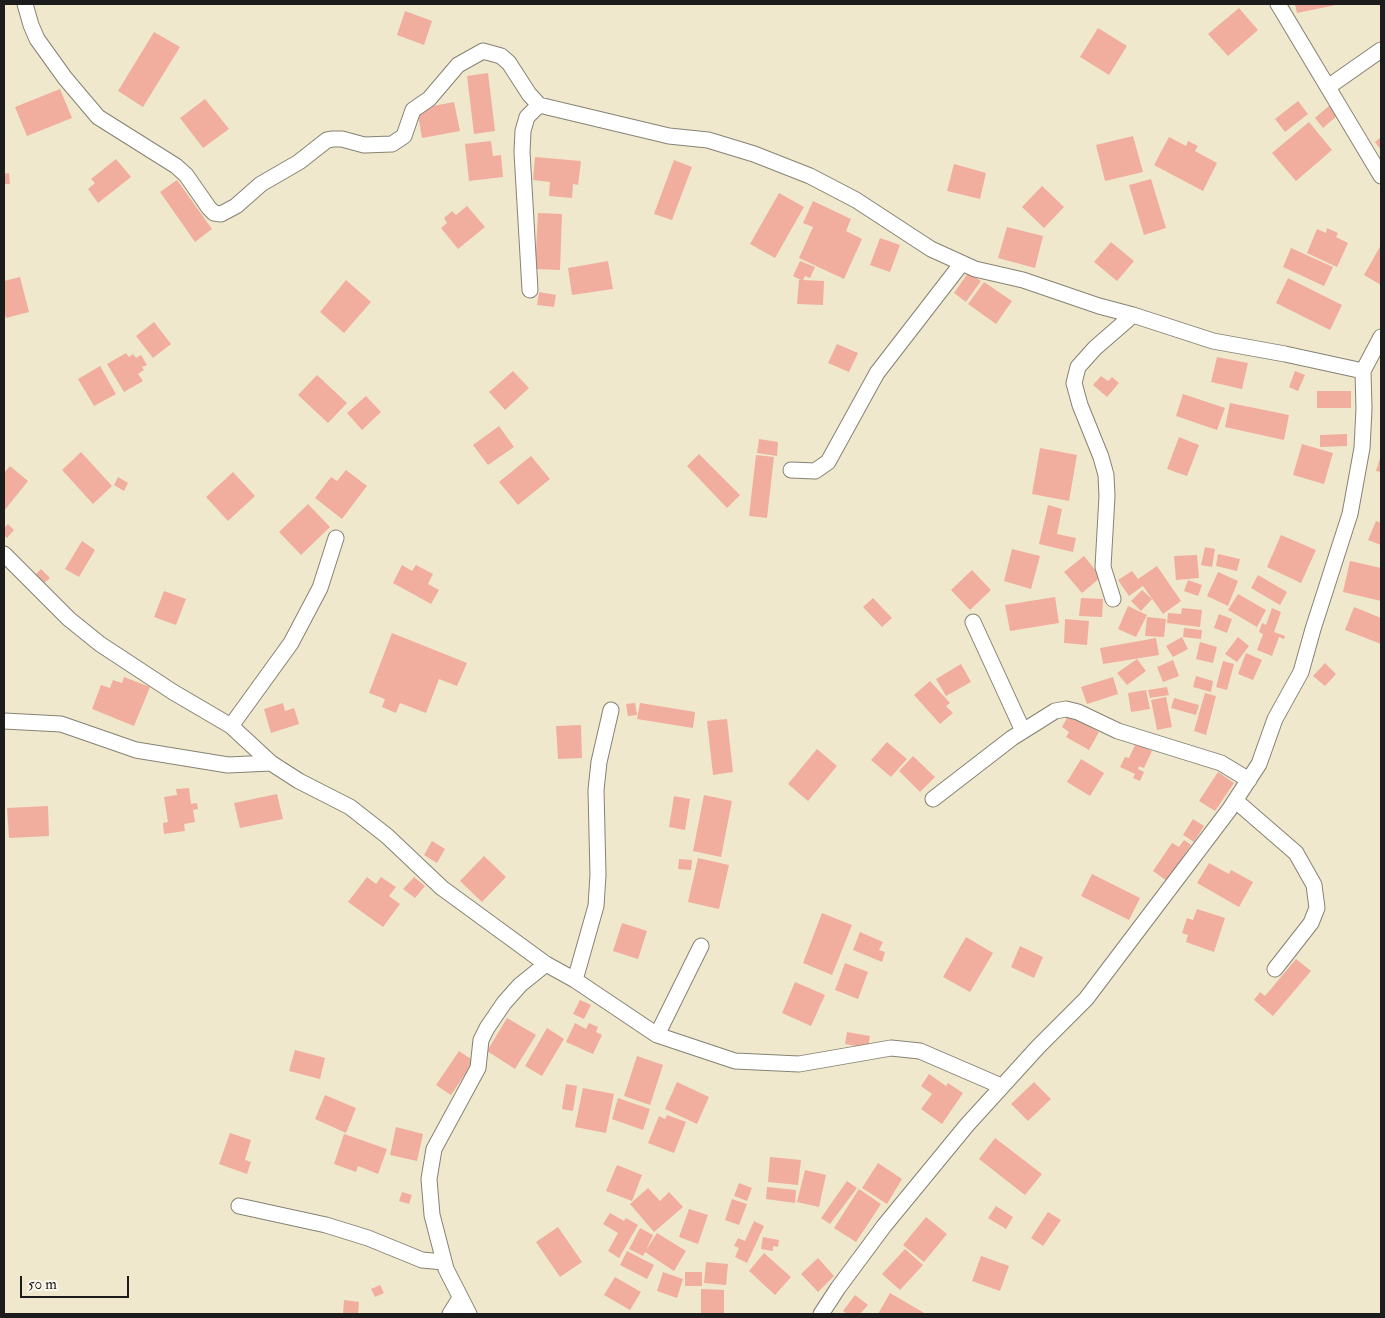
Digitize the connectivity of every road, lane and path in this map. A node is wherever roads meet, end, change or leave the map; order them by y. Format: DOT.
graph roads {
  1 [pos="25,4"];
  2 [pos="1278,4"];
  3 [pos="1381,50"];
  4 [pos="1328,87"];
  5 [pos="539,105"];
  6 [pos="1381,176"];
  7 [pos="962,263"];
  8 [pos="530,290"];
  9 [pos="1133,315"];
  10 [pos="1381,337"];
  11 [pos="1363,371"];
  12 [pos="791,470"];
  13 [pos="336,538"];
  14 [pos="4,554"];
  15 [pos="1113,599"];
  16 [pos="973,622"];
  17 [pos="611,710"];
  18 [pos="4,721"];
  19 [pos="231,726"];
  20 [pos="1023,730"];
  21 [pos="271,763"];
  22 [pos="1249,780"];
  23 [pos="933,798"];
  24 [pos="1236,801"];
  25 [pos="701,946"];
  26 [pos="546,964"];
  27 [pos="1275,969"];
  28 [pos="575,980"];
  29 [pos="657,1035"];
  30 [pos="1001,1086"];
  31 [pos="239,1206"];
  32 [pos="444,1262"];
  33 [pos="460,1298"];
  34 [pos="450,1314"];
  35 [pos="468,1314"];
  36 [pos="822,1314"];
  1 -- 5 [label="street"];
  2 -- 4 [label="street"];
  3 -- 4 [label="street"];
  4 -- 6 [label="street"];
  5 -- 7 [label="street"];
  5 -- 8 [label="street"];
  7 -- 9 [label="street"];
  7 -- 12 [label="street"];
  9 -- 11 [label="street"];
  9 -- 15 [label="street"];
  10 -- 11 [label="street"];
  11 -- 22 [label="street"];
  13 -- 19 [label="street"];
  14 -- 19 [label="street"];
  16 -- 20 [label="street"];
  17 -- 28 [label="street"];
  18 -- 21 [label="street"];
  19 -- 21 [label="street"];
  20 -- 22 [label="street"];
  20 -- 23 [label="street"];
  21 -- 26 [label="street"];
  22 -- 24 [label="street"];
  24 -- 27 [label="street"];
  24 -- 30 [label="street"];
  25 -- 29 [label="street"];
  26 -- 28 [label="street"];
  26 -- 32 [label="street"];
  28 -- 29 [label="street"];
  29 -- 30 [label="street"];
  30 -- 36 [label="street"];
  31 -- 32 [label="street"];
  32 -- 33 [label="street"];
  33 -- 34 [label="street"];
  33 -- 35 [label="street"];
}
